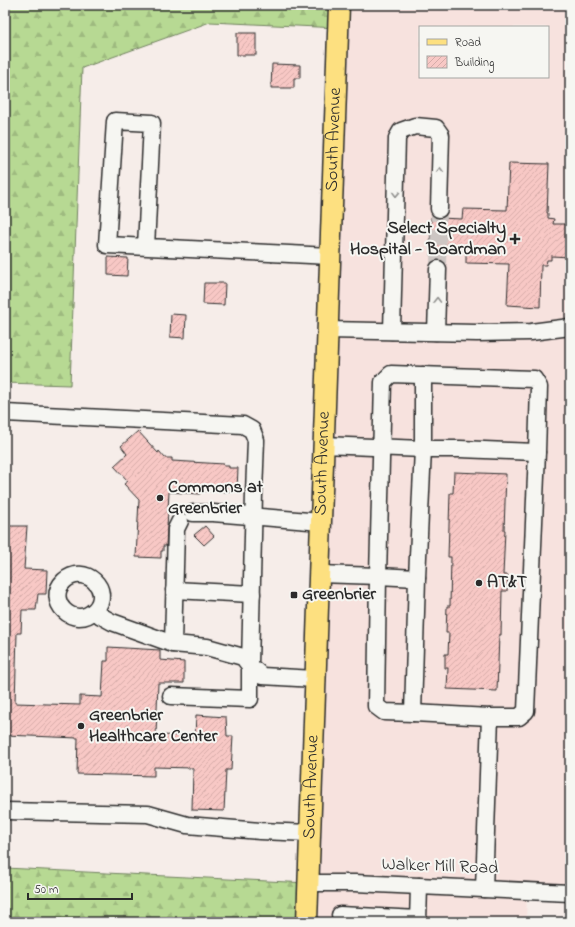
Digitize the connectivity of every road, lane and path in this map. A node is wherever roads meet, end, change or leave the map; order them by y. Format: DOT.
graph roads {
  1 [pos="339,5"];
  2 [pos="439,209"];
  3 [pos="146,247"];
  4 [pos="330,256"];
  5 [pos="438,269"];
  6 [pos="570,327"];
  7 [pos="328,330"];
  8 [pos="392,331"];
  9 [pos="436,332"];
  10 [pos="423,375"];
  11 [pos="5,413"];
  12 [pos="323,445"];
  13 [pos="382,447"];
  14 [pos="423,448"];
  15 [pos="537,452"];
  16 [pos="254,517"];
  17 [pos="321,522"];
  18 [pos="319,574"];
  19 [pos="378,576"];
  20 [pos="417,578"];
  21 [pos="174,590"];
  22 [pos="252,594"];
  23 [pos="95,610"];
  24 [pos="173,644"];
  25 [pos="250,666"];
  26 [pos="315,679"];
  27 [pos="171,696"];
  28 [pos="413,712"];
  29 [pos="490,717"];
  30 [pos="5,811"];
  31 [pos="310,832"];
  32 [pos="308,883"];
  33 [pos="419,886"];
  34 [pos="484,889"];
  35 [pos="570,893"];
  36 [pos="340,915"];
  37 [pos="418,921"];
  38 [pos="307,922"];
  1 -- 4 [label="main road, South Avenue"];
  2 -- 8 [label="street, one-way"];
  3 -- 3 [label="street"];
  3 -- 4 [label="street"];
  4 -- 7 [label="main road, South Avenue"];
  9 -- 5 [label="street, one-way"];
  6 -- 9 [label="street"];
  7 -- 8 [label="street"];
  7 -- 12 [label="main road, South Avenue"];
  8 -- 9 [label="street"];
  10 -- 13 [label="street"];
  10 -- 14 [label="street"];
  10 -- 15 [label="street"];
  11 -- 16 [label="street"];
  12 -- 13 [label="street"];
  12 -- 17 [label="main road, South Avenue"];
  13 -- 14 [label="street"];
  13 -- 19 [label="street"];
  14 -- 15 [label="street"];
  14 -- 20 [label="street"];
  15 -- 29 [label="street"];
  16 -- 17 [label="street"];
  16 -- 21 [label="street"];
  16 -- 22 [label="street"];
  17 -- 18 [label="main road, South Avenue"];
  18 -- 19 [label="street"];
  18 -- 26 [label="main road, South Avenue"];
  19 -- 20 [label="street"];
  19 -- 28 [label="street"];
  20 -- 28 [label="street"];
  21 -- 22 [label="street"];
  21 -- 24 [label="street"];
  22 -- 25 [label="street"];
  23 -- 24 [label="street"];
  24 -- 25 [label="street"];
  25 -- 26 [label="street"];
  25 -- 27 [label="street"];
  26 -- 31 [label="main road, South Avenue"];
  28 -- 29 [label="street"];
  29 -- 34 [label="street"];
  30 -- 31 [label="street"];
  31 -- 32 [label="main road, South Avenue"];
  32 -- 33 [label="street, Walker Mill Road"];
  32 -- 38 [label="main road, South Avenue"];
  33 -- 34 [label="street, Walker Mill Road"];
  33 -- 37 [label="street"];
  34 -- 35 [label="street, Walker Mill Road"];
  36 -- 37 [label="street"];
}
